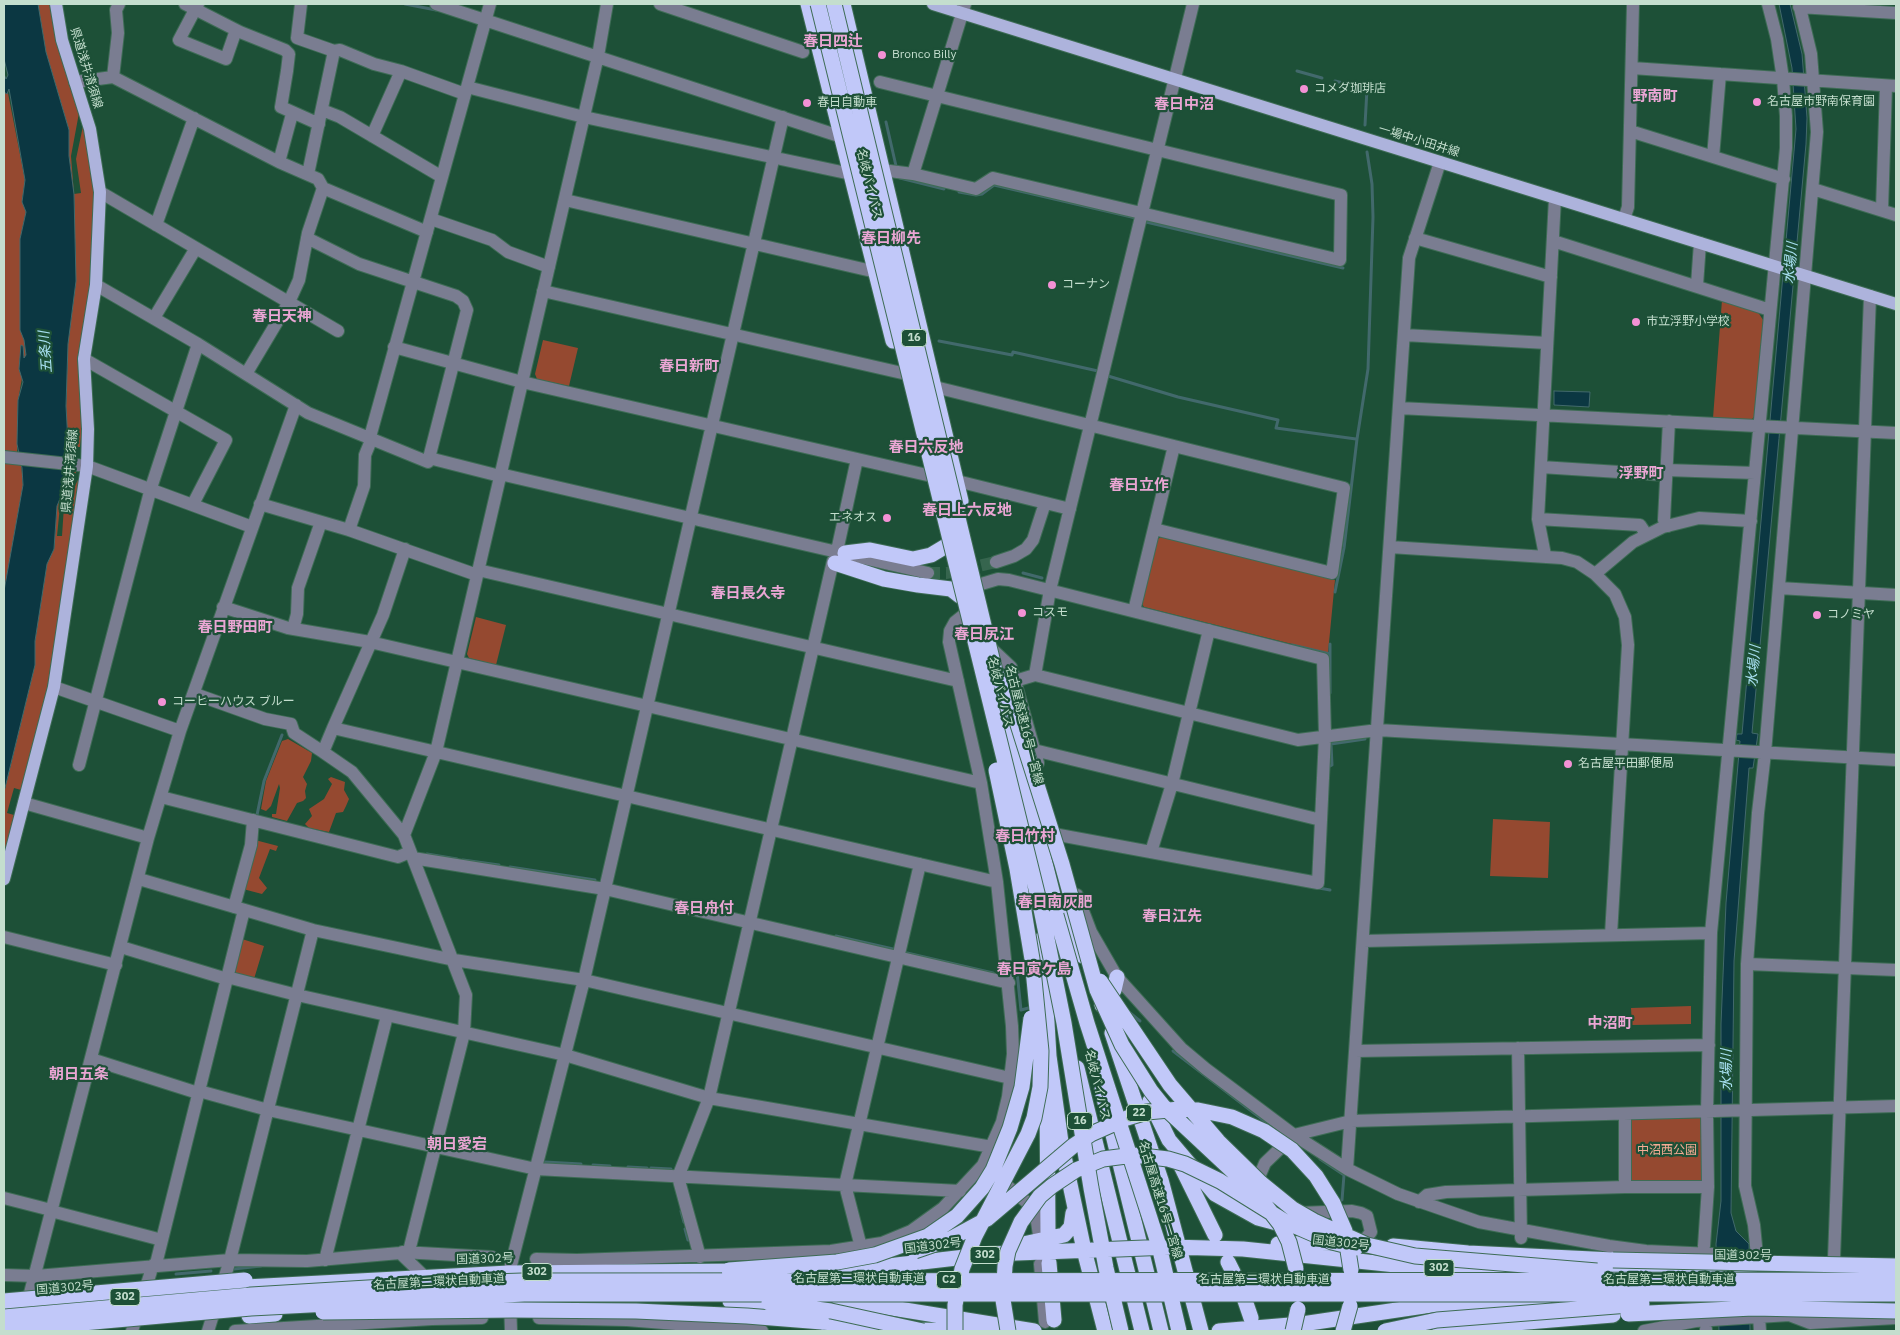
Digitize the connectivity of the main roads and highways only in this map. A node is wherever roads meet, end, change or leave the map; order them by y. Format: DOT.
graph roads {
  1 [pos="56,4"];
  2 [pos="808,4"];
  3 [pos="818,4"];
  4 [pos="933,4"];
  5 [pos="842,5"];
  6 [pos="964,8"];
  7 [pos="1896,304"];
  8 [pos="946,546"];
  9 [pos="960,596"];
  10 [pos="988,670"];
  11 [pos="4,878"];
  12 [pos="1054,902"];
  13 [pos="1034,928"];
  14 [pos="1092,968"];
  15 [pos="1117,976"];
  16 [pos="1102,1006"];
  17 [pos="1109,1026"];
  18 [pos="1049,1056"];
  19 [pos="1169,1140"];
  20 [pos="1073,1202"];
  21 [pos="1043,1235"];
  22 [pos="1212,1242"];
  23 [pos="1338,1243"];
  24 [pos="1176,1248"];
  25 [pos="1089,1250"];
  26 [pos="991,1254"];
  27 [pos="1415,1256"];
  28 [pos="837,1262"];
  29 [pos="1228,1262"];
  30 [pos="1045,1263"];
  31 [pos="1894,1265"];
  32 [pos="1828,1279"];
  33 [pos="1896,1280"];
  34 [pos="246,1283"];
  35 [pos="600,1291"];
  36 [pos="1896,1294"];
  37 [pos="1756,1297"];
  38 [pos="4,1301"];
  39 [pos="1896,1301"];
  40 [pos="4,1308"];
  41 [pos="1896,1310"];
  42 [pos="4,1317"];
  43 [pos="1251,1318"];
  44 [pos="1466,1318"];
  45 [pos="136,1324"];
  46 [pos="1044,1324"];
  47 [pos="1339,1325"];
  48 [pos="4,1330"];
  49 [pos="1269,1330"];
  50 [pos="81,1331"];
  51 [pos="923,1331"];
  52 [pos="955,1331"];
  53 [pos="988,1331"];
  54 [pos="1008,1331"];
  55 [pos="1105,1331"];
  56 [pos="1121,1331"];
  57 [pos="1142,1331"];
  58 [pos="1161,1331"];
  59 [pos="1179,1331"];
  60 [pos="1201,1331"];
  61 [pos="1219,1331"];
  62 [pos="1240,1331"];
  63 [pos="1294,1331"];
  64 [pos="1385,1331"];
  65 [pos="1411,1331"];
  1 -- 11 [label="main road, 県道浅井清須線"];
  2 -- 8 [label="highway, 名岐バイパス"];
  3 -- 10 [label="highway, 名古屋高速16号一宮線 / 16, bridge"];
  4 -- 6 [label="main road, 一場中小田井線"];
  5 -- 10 [label="highway, 名古屋高速16号一宮線 / 16, bridge"];
  5 -- 12 [label="highway, 名岐バイパス / 22"];
  6 -- 7 [label="main road, 一場中小田井線"];
  8 -- 9 [label="highway, 名岐バイパス"];
  8 -- 9 [label="highway"];
  9 -- 13 [label="highway, 名岐バイパス"];
  10 -- 13 [label="highway, bridge"];
  10 -- 14 [label="highway, bridge"];
  10 -- 56 [label="highway, 名古屋高速16号一宮線 / 16, bridge"];
  10 -- 59 [label="highway, 名古屋高速16号一宮線 / 16, bridge"];
  12 -- 16 [label="highway, 22"];
  12 -- 58 [label="highway, 名岐バイパス / 22"];
  13 -- 18 [label="highway"];
  13 -- 28 [label="highway, bridge"];
  13 -- 52 [label="highway, bridge"];
  13 -- 57 [label="highway, 名岐バイパス"];
  14 -- 27 [label="highway, bridge"];
  14 -- 63 [label="highway, bridge"];
  15 -- 16 [label="highway"];
  16 -- 17 [label="highway, 22"];
  17 -- 19 [label="highway"];
  17 -- 24 [label="highway, 22"];
  18 -- 20 [label="highway"];
  18 -- 21 [label="highway"];
  19 -- 22 [label="highway"];
  19 -- 23 [label="highway"];
  20 -- 25 [label="highway"];
  20 -- 26 [label="highway"];
  22 -- 23 [label="highway"];
  22 -- 24 [label="highway, 国道302号 / 302"];
  22 -- 31 [label="highway, 国道302号 / 302"];
  23 -- 31 [label="highway, bridge"];
  24 -- 25 [label="highway, 国道302号 / 302, bridge"];
  24 -- 60 [label="highway, 22"];
  25 -- 26 [label="highway, 国道302号 / 302"];
  25 -- 55 [label="highway"];
  26 -- 34 [label="highway, 国道302号 / 302"];
  27 -- 32 [label="highway, bridge"];
  27 -- 54 [label="highway, bridge"];
  28 -- 35 [label="highway, bridge"];
  28 -- 47 [label="highway, bridge"];
  29 -- 43 [label="highway"];
  30 -- 46 [label="highway"];
  32 -- 33 [label="highway, 名古屋第二環状自動車道 / C2, bridge"];
  32 -- 35 [label="highway, 名古屋第二環状自動車道 / C2, bridge"];
  34 -- 38 [label="highway, bridge"];
  34 -- 40 [label="highway, 国道302号 / 302"];
  35 -- 37 [label="highway, 名古屋第二環状自動車道 / C2, bridge"];
  35 -- 42 [label="highway, 名古屋第二環状自動車道 / C2, bridge"];
  35 -- 45 [label="highway, 名古屋第二環状自動車道 / C2, bridge"];
  35 -- 46 [label="highway"];
  35 -- 50 [label="highway"];
  35 -- 51 [label="highway, bridge"];
  36 -- 37 [label="highway, 名古屋第二環状自動車道 / C2, bridge"];
  37 -- 39 [label="highway"];
  37 -- 44 [label="highway, bridge"];
  37 -- 47 [label="highway"];
  41 -- 47 [label="highway, bridge"];
  44 -- 64 [label="highway, bridge"];
  44 -- 65 [label="highway, bridge"];
  45 -- 48 [label="highway, 名古屋第二環状自動車道 / C2, bridge"];
  45 -- 53 [label="highway, bridge"];
  47 -- 49 [label="highway"];
  49 -- 62 [label="highway"];
  61 -- 62 [label="highway"];
}
